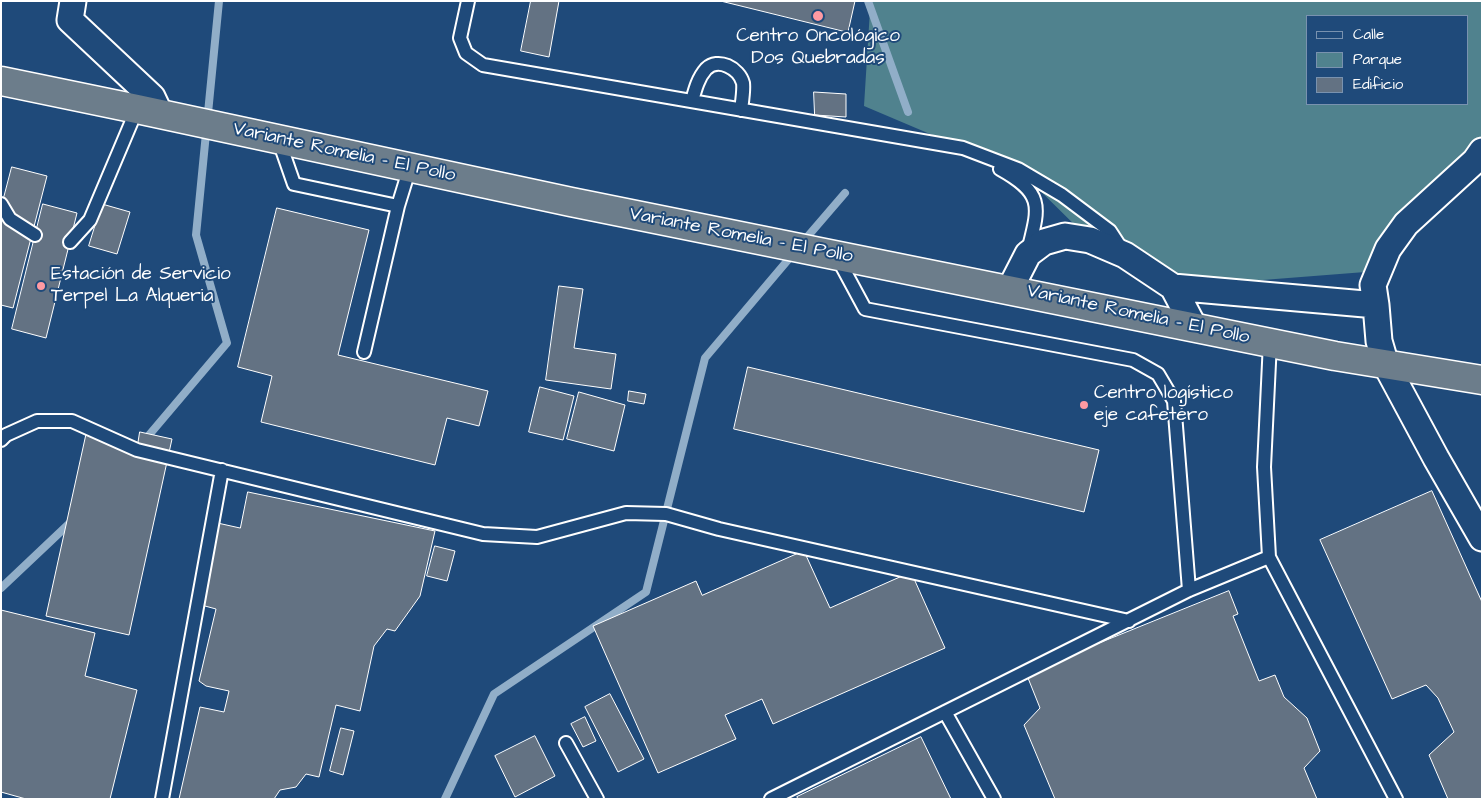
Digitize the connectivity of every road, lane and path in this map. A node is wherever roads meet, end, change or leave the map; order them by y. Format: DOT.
graph roads {
  1 [pos="73,1"];
  2 [pos="468,1"];
  3 [pos="1,81"];
  4 [pos="692,101"];
  5 [pos="741,110"];
  6 [pos="149,111"];
  7 [pos="278,138"];
  8 [pos="963,148"];
  9 [pos="1482,152"];
  10 [pos="410,167"];
  11 [pos="1,204"];
  12 [pos="398,206"];
  13 [pos="35,235"];
  14 [pos="70,242"];
  15 [pos="835,254"];
  16 [pos="1028,254"];
  17 [pos="1125,254"];
  18 [pos="1173,287"];
  19 [pos="1010,289"];
  20 [pos="1376,305"];
  21 [pos="1194,327"];
  22 [pos="1270,342"];
  23 [pos="364,352"];
  24 [pos="1386,365"];
  25 [pos="1482,380"];
  26 [pos="1,440"];
  27 [pos="222,470"];
  28 [pos="1482,538"];
  29 [pos="1269,557"];
  30 [pos="1189,590"];
  31 [pos="1128,621"];
  32 [pos="945,712"];
  33 [pos="566,743"];
  34 [pos="162,799"];
  35 [pos="597,799"];
  36 [pos="771,799"];
  37 [pos="994,799"];
  38 [pos="1396,799"];
  1 -- 6 [label="street"];
  2 -- 4 [label="lane"];
  3 -- 6 [label="highway, Variante Romelia - El Pollo"];
  4 -- 5 [label="lane"];
  4 -- 5 [label="lane"];
  5 -- 8 [label="lane"];
  6 -- 7 [label="highway, Variante Romelia - El Pollo"];
  6 -- 14 [label="lane"];
  7 -- 10 [label="highway, Variante Romelia - El Pollo"];
  7 -- 12 [label="lane"];
  8 -- 16 [label="lane"];
  8 -- 17 [label="lane"];
  9 -- 20 [label="street"];
  10 -- 12 [label="lane"];
  10 -- 15 [label="highway, Variante Romelia - El Pollo"];
  11 -- 13 [label="lane"];
  12 -- 23 [label="lane"];
  15 -- 19 [label="highway, Variante Romelia - El Pollo"];
  15 -- 30 [label="lane"];
  16 -- 17 [label="street"];
  16 -- 19 [label="street"];
  17 -- 18 [label="street"];
  18 -- 20 [label="street"];
  18 -- 21 [label="street"];
  19 -- 21 [label="highway, Variante Romelia - El Pollo"];
  20 -- 24 [label="street"];
  21 -- 22 [label="highway, Variante Romelia - El Pollo"];
  22 -- 24 [label="highway, Variante Romelia - El Pollo"];
  22 -- 29 [label="lane"];
  24 -- 25 [label="highway, Variante Romelia - El Pollo"];
  24 -- 28 [label="street"];
  26 -- 27 [label="lane"];
  27 -- 31 [label="lane"];
  27 -- 34 [label="lane"];
  29 -- 30 [label="lane"];
  29 -- 38 [label="lane"];
  30 -- 31 [label="lane"];
  31 -- 32 [label="lane"];
  32 -- 36 [label="lane"];
  32 -- 37 [label="lane"];
  33 -- 35 [label="lane"];
}
